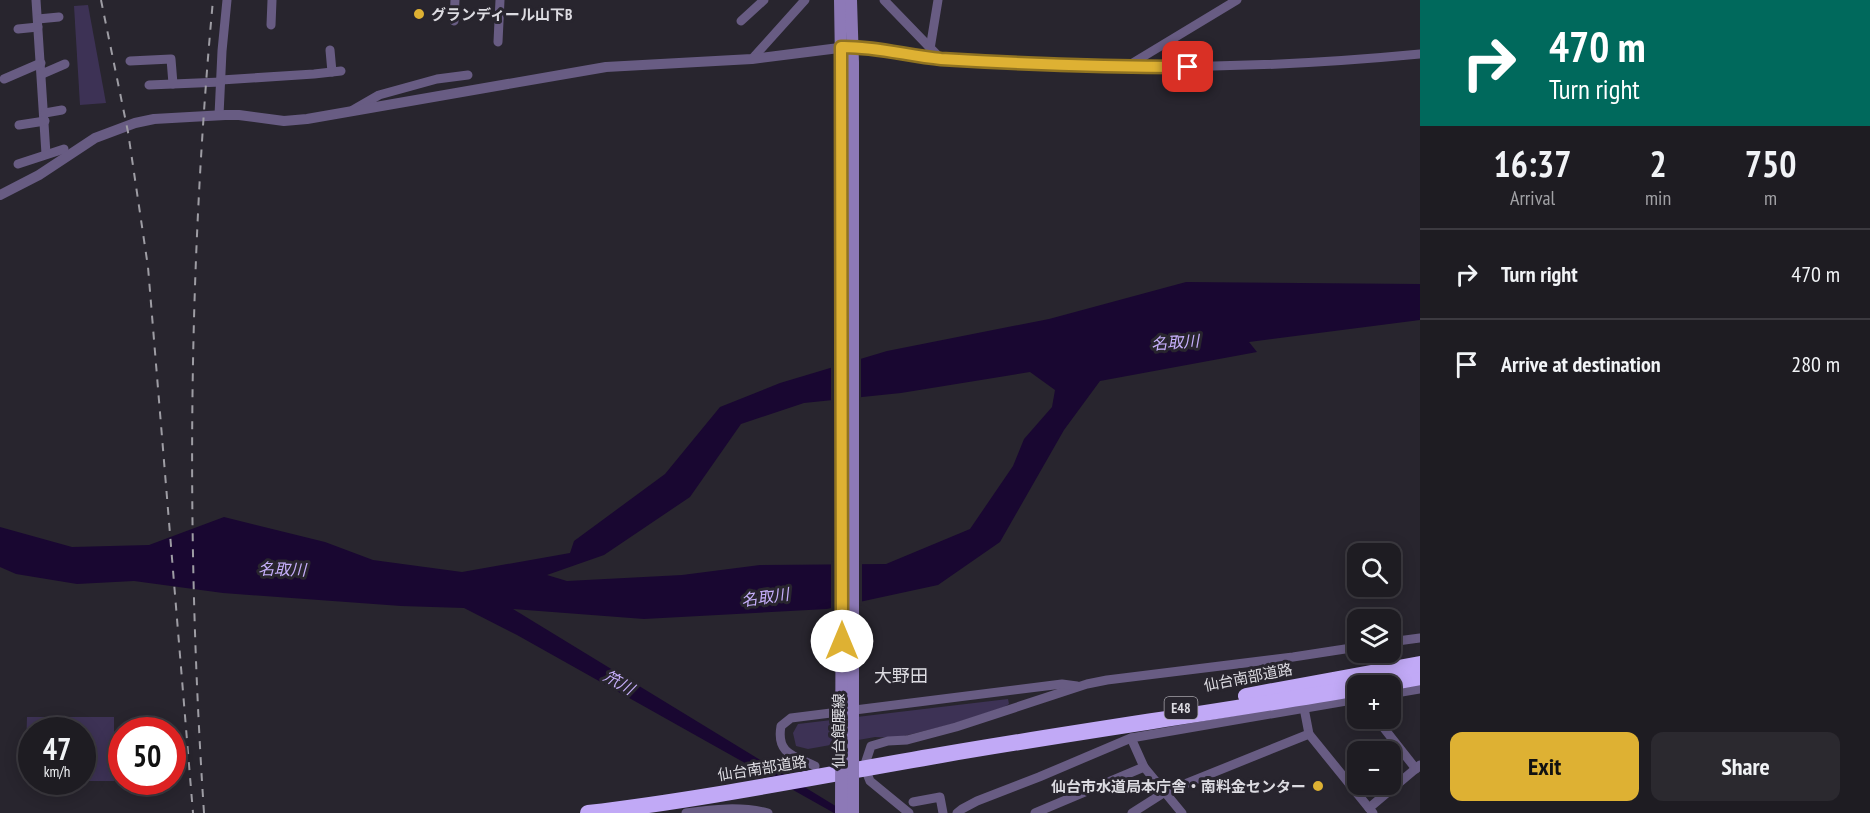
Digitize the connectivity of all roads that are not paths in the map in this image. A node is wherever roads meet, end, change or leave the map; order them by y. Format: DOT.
graph roads {
  1 [pos="36,0"];
  2 [pos="227,0"];
  3 [pos="272,0"];
  4 [pos="455,0"];
  5 [pos="500,0"];
  6 [pos="764,0"];
  7 [pos="805,0"];
  8 [pos="840,0"];
  9 [pos="851,0"];
  10 [pos="884,0"];
  11 [pos="938,0"];
  12 [pos="1237,0"];
  13 [pos="59,17"];
  14 [pos="454,21"];
  15 [pos="741,21"];
  16 [pos="38,23"];
  17 [pos="271,25"];
  18 [pos="18,29"];
  19 [pos="498,42"];
  20 [pos="846,47"];
  21 [pos="930,49"];
  22 [pos="330,50"];
  23 [pos="1420,54"];
  24 [pos="940,58"];
  25 [pos="752,59"];
  26 [pos="130,61"];
  27 [pos="41,63"];
  28 [pos="847,63"];
  29 [pos="65,64"];
  30 [pos="1126,67"];
  31 [pos="42,74"];
  32 [pos="468,75"];
  33 [pos="4,79"];
  34 [pos="221,81"];
  35 [pos="172,84"];
  36 [pos="149,85"];
  37 [pos="62,110"];
  38 [pos="351,111"];
  39 [pos="219,115"];
  40 [pos="45,117"];
  41 [pos="19,125"];
  42 [pos="64,148"];
  43 [pos="46,154"];
  44 [pos="18,164"];
  45 [pos="0,195"];
  46 [pos="1420,638"];
  47 [pos="1401,641"];
  48 [pos="1347,649"];
  49 [pos="1420,664"];
  50 [pos="1420,677"];
  51 [pos="1401,681"];
  52 [pos="1080,687"];
  53 [pos="1420,689"];
  54 [pos="1347,690"];
  55 [pos="1401,692"];
  56 [pos="1347,701"];
  57 [pos="1304,708"];
  58 [pos="1385,729"];
  59 [pos="1309,734"];
  60 [pos="1131,738"];
  61 [pos="942,755"];
  62 [pos="866,761"];
  63 [pos="1144,767"];
  64 [pos="1418,767"];
  65 [pos="818,771"];
  66 [pos="868,776"];
  67 [pos="1165,792"];
  68 [pos="913,802"];
  69 [pos="1145,810"];
  70 [pos="1371,811"];
  71 [pos="588,813"];
  72 [pos="686,813"];
  73 [pos="768,813"];
  74 [pos="841,813"];
  75 [pos="853,813"];
  76 [pos="909,813"];
  77 [pos="943,813"];
  78 [pos="957,813"];
  79 [pos="1035,813"];
  80 [pos="1132,813"];
  81 [pos="1182,813"];
  1 -- 16 [label="street"];
  2 -- 34 [label="street"];
  3 -- 17 [label="street"];
  4 -- 14 [label="street"];
  5 -- 19 [label="street"];
  6 -- 15 [label="street"];
  7 -- 25 [label="street"];
  8 -- 20 [label="main road, 仙台館腰線"];
  9 -- 20 [label="main road, 仙台館腰線"];
  10 -- 21 [label="street"];
  11 -- 21 [label="street"];
  12 -- 30 [label="street"];
  13 -- 16 [label="street"];
  16 -- 18 [label="street"];
  16 -- 27 [label="street"];
  20 -- 24 [label="street"];
  20 -- 25 [label="street"];
  20 -- 28 [label="main road, 仙台館腰線"];
  21 -- 24 [label="street"];
  22 -- 34 [label="street"];
  23 -- 30 [label="street"];
  24 -- 30 [label="street"];
  25 -- 38 [label="street"];
  26 -- 35 [label="street"];
  27 -- 31 [label="street"];
  27 -- 33 [label="street"];
  28 -- 74 [label="main road, 仙台館腰線, bridge"];
  28 -- 75 [label="main road, 仙台館腰線, bridge"];
  29 -- 31 [label="street"];
  31 -- 40 [label="street"];
  32 -- 38 [label="street"];
  34 -- 35 [label="street"];
  34 -- 39 [label="street"];
  35 -- 36 [label="street"];
  37 -- 40 [label="street"];
  38 -- 39 [label="street"];
  39 -- 45 [label="street"];
  40 -- 41 [label="street"];
  40 -- 43 [label="street"];
  42 -- 43 [label="street"];
  43 -- 44 [label="street"];
  46 -- 47 [label="street"];
  48 -- 52 [label="street"];
  49 -- 61 [label="highway, 仙台南部道路 / E48"];
  50 -- 51 [label="highway"];
  52 -- 62 [label="street"];
  52 -- 65 [label="street"];
  53 -- 55 [label="street"];
  54 -- 61 [label="highway, 仙台南部道路 / E48"];
  56 -- 57 [label="street"];
  57 -- 59 [label="street"];
  57 -- 60 [label="street"];
  58 -- 64 [label="street"];
  59 -- 67 [label="street"];
  59 -- 70 [label="street"];
  60 -- 63 [label="street"];
  60 -- 78 [label="street"];
  61 -- 65 [label="highway, 仙台南部道路 / E48"];
  63 -- 67 [label="street"];
  63 -- 79 [label="street"];
  64 -- 70 [label="street"];
  65 -- 71 [label="highway, 仙台南部道路 / E48"];
  66 -- 76 [label="street"];
  67 -- 69 [label="street"];
  67 -- 81 [label="street"];
  68 -- 77 [label="street"];
  69 -- 80 [label="street"];
  72 -- 73 [label="street"];
}
